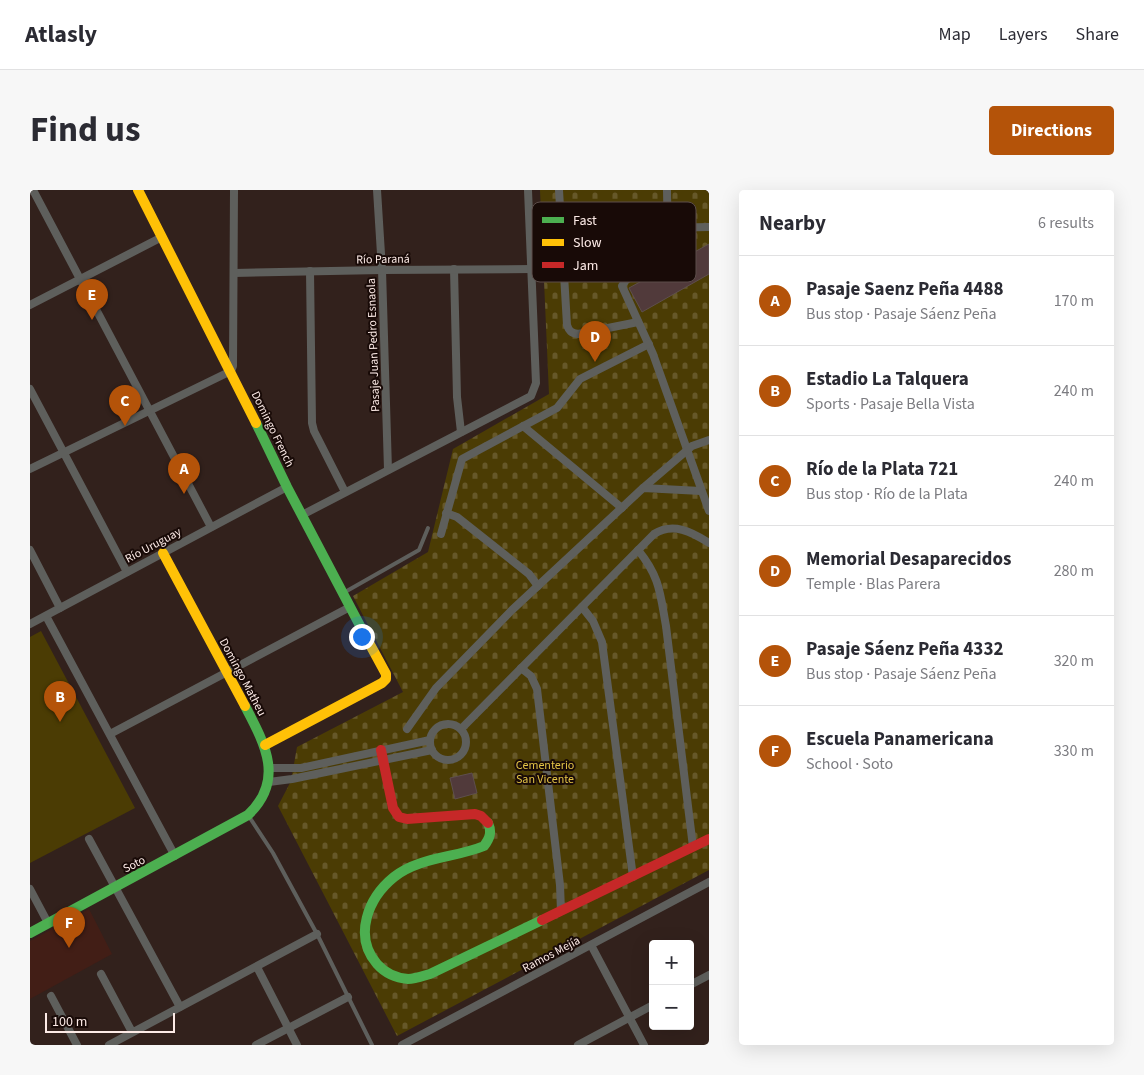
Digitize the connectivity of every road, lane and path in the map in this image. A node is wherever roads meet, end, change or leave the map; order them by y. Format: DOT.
graph roads {
  1 [pos="33,190"];
  2 [pos="138,190"];
  3 [pos="234,190"];
  4 [pos="377,190"];
  5 [pos="528,190"];
  6 [pos="696,227"];
  7 [pos="709,227"];
  8 [pos="162,237"];
  9 [pos="454,269"];
  10 [pos="532,269"];
  11 [pos="382,270"];
  12 [pos="310,271"];
  13 [pos="234,273"];
  14 [pos="81,278"];
  15 [pos="532,282"];
  16 [pos="564,282"];
  17 [pos="623,282"];
  18 [pos="30,305"];
  19 [pos="638,322"];
  20 [pos="648,344"];
  21 [pos="231,371"];
  22 [pos="30,389"];
  23 [pos="150,409"];
  24 [pos="524,426"];
  25 [pos="461,432"];
  26 [pos="709,440"];
  27 [pos="686,450"];
  28 [pos="63,452"];
  29 [pos="30,469"];
  30 [pos="388,470"];
  31 [pos="287,487"];
  32 [pos="644,488"];
  33 [pos="345,492"];
  34 [pos="701,492"];
  35 [pos="622,508"];
  36 [pos="709,511"];
  37 [pos="446,513"];
  38 [pos="302,515"];
  39 [pos="211,527"];
  40 [pos="428,528"];
  41 [pos="441,534"];
  42 [pos="709,543"];
  43 [pos="30,550"];
  44 [pos="638,550"];
  45 [pos="163,553"];
  46 [pos="127,572"];
  47 [pos="538,586"];
  48 [pos="343,593"];
  49 [pos="350,607"];
  50 [pos="582,607"];
  51 [pos="60,608"];
  52 [pos="46,616"];
  53 [pos="30,624"];
  54 [pos="521,668"];
  55 [pos="226,672"];
  56 [pos="407,729"];
  57 [pos="461,729"];
  58 [pos="110,734"];
  59 [pos="430,740"];
  60 [pos="265,746"];
  61 [pos="432,750"];
  62 [pos="382,756"];
  63 [pos="269,768"];
  64 [pos="269,782"];
  65 [pos="248,815"];
  66 [pos="89,838"];
  67 [pos="709,839"];
  68 [pos="693,846"];
  69 [pos="175,856"];
  70 [pos="633,877"];
  71 [pos="709,882"];
  72 [pos="116,887"];
  73 [pos="30,889"];
  74 [pos="561,912"];
  75 [pos="48,924"];
  76 [pos="30,933"];
  77 [pos="317,934"];
  78 [pos="591,945"];
  79 [pos="257,967"];
  80 [pos="101,974"];
  81 [pos="709,975"];
  82 [pos="694,983"];
  83 [pos="51,996"];
  84 [pos="348,997"];
  85 [pos="180,1007"];
  86 [pos="649,1007"];
  87 [pos="630,1017"];
  88 [pos="289,1028"];
  89 [pos="132,1032"];
  90 [pos="417,1041"];
  91 [pos="77,1045"];
  92 [pos="109,1045"];
  93 [pos="256,1045"];
  94 [pos="297,1045"];
  95 [pos="372,1045"];
  96 [pos="402,1045"];
  97 [pos="578,1045"];
  98 [pos="644,1045"];
  1 -- 14 [label="street"];
  2 -- 8 [label="street, Domingo French"];
  3 -- 13 [label="street"];
  4 -- 11 [label="street, Pasaje Juan Pedro Esnaola"];
  5 -- 10 [label="street"];
  6 -- 7 [label="street"];
  8 -- 14 [label="street"];
  8 -- 21 [label="street, Domingo French"];
  9 -- 10 [label="street, Río Paraná"];
  9 -- 11 [label="street, Río Paraná"];
  9 -- 25 [label="street"];
  11 -- 12 [label="street, Río Paraná"];
  11 -- 30 [label="street, Pasaje Juan Pedro Esnaola"];
  12 -- 13 [label="street, Río Paraná"];
  12 -- 33 [label="street"];
  13 -- 21 [label="street"];
  14 -- 18 [label="street"];
  14 -- 23 [label="street"];
  15 -- 25 [label="street"];
  16 -- 19 [label="street"];
  17 -- 19 [label="street"];
  19 -- 20 [label="street"];
  20 -- 24 [label="street"];
  20 -- 27 [label="street"];
  21 -- 23 [label="street"];
  21 -- 31 [label="street, Domingo French"];
  22 -- 28 [label="street"];
  23 -- 28 [label="street"];
  23 -- 39 [label="street"];
  24 -- 35 [label="street"];
  24 -- 37 [label="street"];
  25 -- 30 [label="street"];
  26 -- 27 [label="street"];
  27 -- 32 [label="street"];
  27 -- 34 [label="street"];
  28 -- 29 [label="street"];
  28 -- 46 [label="street"];
  30 -- 33 [label="street"];
  31 -- 38 [label="street, Domingo French"];
  31 -- 39 [label="street, Río Uruguay"];
  32 -- 34 [label="street"];
  32 -- 35 [label="street"];
  33 -- 38 [label="street"];
  34 -- 36 [label="street"];
  35 -- 47 [label="street"];
  37 -- 41 [label="street"];
  37 -- 47 [label="street"];
  38 -- 48 [label="street, Domingo French"];
  39 -- 45 [label="street, Río Uruguay"];
  40 -- 48 [label="lane"];
  42 -- 44 [label="street"];
  43 -- 51 [label="street"];
  44 -- 50 [label="street"];
  44 -- 68 [label="street"];
  45 -- 46 [label="street, Río Uruguay"];
  45 -- 55 [label="street, Domingo Matheu"];
  46 -- 51 [label="street, Río Uruguay"];
  47 -- 56 [label="street"];
  48 -- 49 [label="street, Domingo French"];
  49 -- 55 [label="street"];
  49 -- 60 [label="street, Domingo French"];
  50 -- 54 [label="street"];
  50 -- 70 [label="street"];
  51 -- 52 [label="street, Río Uruguay"];
  52 -- 53 [label="street, Río Uruguay"];
  52 -- 58 [label="street"];
  54 -- 57 [label="street"];
  54 -- 74 [label="street"];
  55 -- 58 [label="street"];
  55 -- 60 [label="street, Domingo Matheu"];
  57 -- 59 [label="street"];
  57 -- 61 [label="street"];
  58 -- 69 [label="street"];
  59 -- 61 [label="street"];
  59 -- 62 [label="street"];
  60 -- 63 [label="street, Domingo Matheu"];
  61 -- 62 [label="street"];
  62 -- 63 [label="street"];
  62 -- 64 [label="street"];
  62 -- 74 [label="street"];
  63 -- 64 [label="street, Domingo Matheu"];
  64 -- 65 [label="street, Domingo Matheu"];
  65 -- 69 [label="street, Soto"];
  65 -- 77 [label="lane"];
  66 -- 72 [label="street"];
  67 -- 68 [label="street"];
  68 -- 70 [label="street"];
  69 -- 72 [label="street, Soto"];
  70 -- 74 [label="street"];
  71 -- 78 [label="street, Ramos Mejía"];
  72 -- 75 [label="street, Soto"];
  72 -- 85 [label="street"];
  73 -- 75 [label="street"];
  75 -- 76 [label="street, Soto"];
  77 -- 79 [label="street"];
  77 -- 84 [label="lane"];
  78 -- 87 [label="street"];
  78 -- 90 [label="street, Ramos Mejía"];
  79 -- 85 [label="street"];
  79 -- 88 [label="street"];
  80 -- 89 [label="street"];
  81 -- 82 [label="street"];
  83 -- 91 [label="street"];
  84 -- 88 [label="street"];
  84 -- 95 [label="lane"];
  85 -- 89 [label="street"];
  86 -- 87 [label="street"];
  87 -- 97 [label="street"];
  87 -- 98 [label="street"];
  88 -- 93 [label="street"];
  88 -- 94 [label="street"];
  89 -- 92 [label="street"];
  90 -- 96 [label="street, Ramos Mejía"];
}
